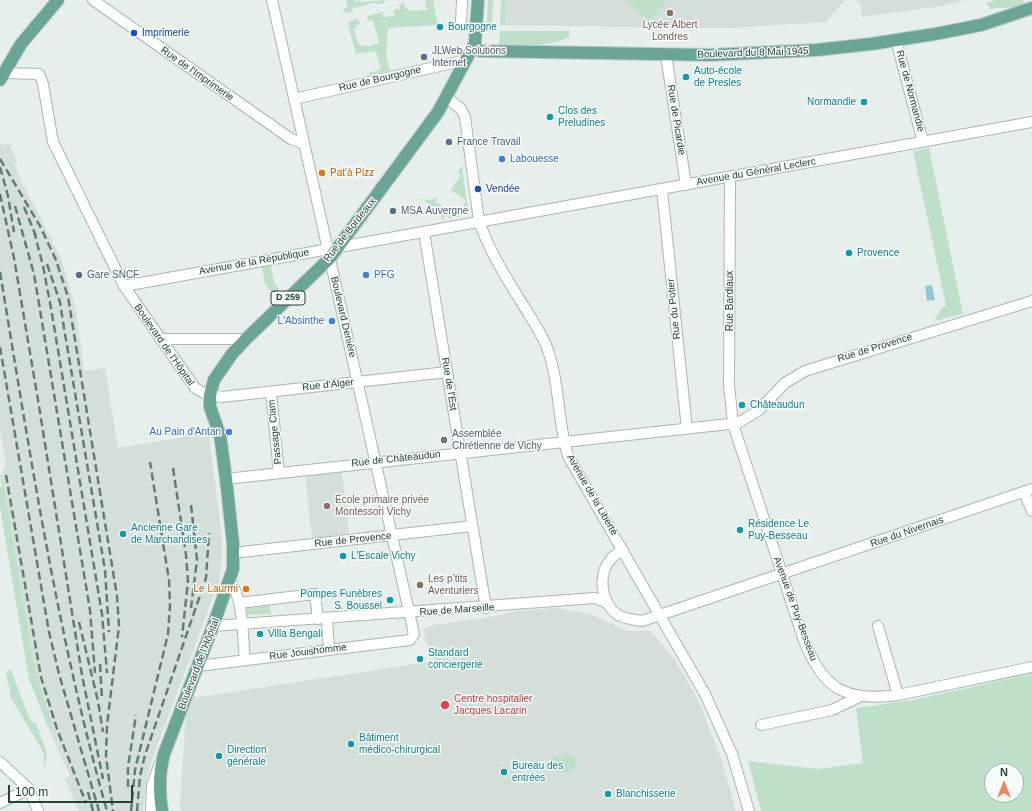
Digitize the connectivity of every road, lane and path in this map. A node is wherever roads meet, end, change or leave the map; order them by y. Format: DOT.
graph roads {
  1 [pos="58,0"];
  2 [pos="93,0"];
  3 [pos="272,0"];
  4 [pos="462,0"];
  5 [pos="478,0"];
  6 [pos="486,0"];
  7 [pos="1031,0"];
  8 [pos="1027,10"];
  9 [pos="461,22"];
  10 [pos="896,40"];
  11 [pos="477,47"];
  12 [pos="666,55"];
  13 [pos="466,60"];
  14 [pos="2,77"];
  15 [pos="294,99"];
  16 [pos="449,100"];
  17 [pos="1032,122"];
  18 [pos="923,142"];
  19 [pos="304,144"];
  20 [pos="730,178"];
  21 [pos="686,185"];
  22 [pos="662,190"];
  23 [pos="479,221"];
  24 [pos="424,232"];
  25 [pos="332,251"];
  26 [pos="124,286"];
  27 [pos="1032,301"];
  28 [pos="160,339"];
  29 [pos="246,339"];
  30 [pos="447,372"];
  31 [pos="357,382"];
  32 [pos="270,392"];
  33 [pos="210,395"];
  34 [pos="733,424"];
  35 [pos="687,429"];
  36 [pos="563,442"];
  37 [pos="460,453"];
  38 [pos="375,462"];
  39 [pos="279,473"];
  40 [pos="226,479"];
  41 [pos="1028,491"];
  42 [pos="1032,512"];
  43 [pos="472,526"];
  44 [pos="392,535"];
  45 [pos="623,550"];
  46 [pos="234,553"];
  47 [pos="781,574"];
  48 [pos="230,580"];
  49 [pos="599,595"];
  50 [pos="607,602"];
  51 [pos="239,603"];
  52 [pos="486,608"];
  53 [pos="409,613"];
  54 [pos="660,614"];
  55 [pos="322,619"];
  56 [pos="242,624"];
  57 [pos="213,626"];
  58 [pos="878,626"];
  59 [pos="414,634"];
  60 [pos="329,650"];
  61 [pos="244,659"];
  62 [pos="198,666"];
  63 [pos="1032,667"];
  64 [pos="898,695"];
  65 [pos="858,697"];
  66 [pos="178,720"];
  67 [pos="761,725"];
  68 [pos="164,754"];
  69 [pos="0,762"];
  70 [pos="29,789"];
  71 [pos="0,803"];
  72 [pos="38,811"];
  73 [pos="151,811"];
  74 [pos="162,811"];
  75 [pos="168,811"];
  76 [pos="749,811"];
  1 -- 14 [label="main road"];
  2 -- 19 [label="street, Rue de l'Imprimerie"];
  3 -- 15 [label="street, Boulevard Denière"];
  4 -- 9 [label="street"];
  5 -- 11 [label="main road"];
  6 -- 11 [label="main road"];
  7 -- 8 [label="main road, Boulevard du 8 Mai 1945"];
  8 -- 10 [label="main road, Boulevard du 8 Mai 1945"];
  10 -- 12 [label="main road, Boulevard du 8 Mai 1945"];
  10 -- 18 [label="street, Rue de Normandie"];
  11 -- 12 [label="main road, Boulevard du 8 Mai 1945"];
  11 -- 13 [label="main road"];
  11 -- 16 [label="main road"];
  12 -- 21 [label="street, Rue de Picardie"];
  13 -- 15 [label="street, Rue de Bourgogne"];
  13 -- 16 [label="main road"];
  14 -- 26 [label="street, Boulevard de l'Hôpital"];
  15 -- 19 [label="street, Boulevard Denière"];
  16 -- 23 [label="street, Avenue de la Liberté"];
  16 -- 25 [label="main road, Rue de Bordeaux"];
  17 -- 18 [label="street, Avenue du Général Leclerc"];
  18 -- 20 [label="street, Avenue du Général Leclerc"];
  19 -- 25 [label="street, Boulevard Denière"];
  20 -- 21 [label="street, Avenue du Général Leclerc"];
  20 -- 34 [label="street, Rue Bardiaux"];
  21 -- 22 [label="street, Avenue du Général Leclerc"];
  22 -- 23 [label="street, Avenue du Général Leclerc"];
  22 -- 35 [label="street, Rue du Potier"];
  23 -- 24 [label="street, Avenue de la République"];
  23 -- 36 [label="street, Avenue de la Liberté"];
  24 -- 25 [label="street, Avenue de la République"];
  24 -- 30 [label="street, Rue de l'Est"];
  25 -- 26 [label="street, Avenue de la République"];
  25 -- 29 [label="main road, Rue de Bordeaux / D 259"];
  25 -- 31 [label="street, Boulevard Denière"];
  26 -- 28 [label="street, Boulevard de l'Hôpital"];
  27 -- 34 [label="street, Rue de Provence"];
  28 -- 29 [label="street"];
  28 -- 33 [label="street, Boulevard de l'Hôpital"];
  29 -- 33 [label="main road, Rue de Bordeaux / D 259"];
  30 -- 31 [label="street, Rue d'Alger"];
  30 -- 37 [label="street, Rue de l'Est"];
  31 -- 32 [label="street, Rue d'Alger"];
  31 -- 38 [label="street, Boulevard Denière"];
  32 -- 33 [label="street, Rue d'Alger"];
  32 -- 39 [label="street, Passage Clam"];
  33 -- 40 [label="main road, Boulevard de l'Hôpital"];
  34 -- 35 [label="street, Rue de Châteaudun"];
  34 -- 47 [label="street, Avenue de Puy-Besseau"];
  35 -- 36 [label="street, Rue de Châteaudun"];
  36 -- 37 [label="street, Rue de Châteaudun"];
  36 -- 45 [label="street, Avenue de la Liberté"];
  37 -- 38 [label="street, Rue de Châteaudun"];
  37 -- 43 [label="street, Rue de l'Est"];
  38 -- 39 [label="street, Rue de Châteaudun"];
  38 -- 44 [label="street, Boulevard Denière"];
  39 -- 40 [label="street, Rue de Châteaudun"];
  40 -- 46 [label="main road, Boulevard de l'Hôpital"];
  41 -- 42 [label="street"];
  41 -- 47 [label="street, Rue du Nivernais"];
  43 -- 44 [label="street, Rue de Provence"];
  43 -- 52 [label="street, Rue de l'Est"];
  44 -- 46 [label="street, Rue de Provence"];
  44 -- 53 [label="street, Boulevard Denière"];
  45 -- 49 [label="street"];
  45 -- 54 [label="street, Avenue de la Liberté"];
  46 -- 48 [label="main road, Boulevard de l'Hôpital"];
  47 -- 54 [label="street, Rue du Nivernais"];
  47 -- 65 [label="street, Avenue de Puy-Besseau"];
  48 -- 51 [label="street"];
  48 -- 57 [label="main road, Boulevard de l'Hôpital"];
  49 -- 50 [label="street, Rue de Marseille"];
  49 -- 52 [label="street, Rue de Marseille"];
  50 -- 54 [label="street, Rue du Nivernais"];
  51 -- 55 [label="street"];
  51 -- 56 [label="street"];
  52 -- 53 [label="street, Rue de Marseille"];
  53 -- 55 [label="street, Rue de Marseille"];
  53 -- 59 [label="street, Boulevard Denière"];
  54 -- 76 [label="street, Avenue de la Liberté"];
  55 -- 56 [label="street, Rue de Marseille"];
  55 -- 60 [label="street"];
  56 -- 57 [label="street, Rue de Marseille"];
  56 -- 61 [label="street"];
  57 -- 62 [label="main road, Boulevard de l'Hôpital"];
  58 -- 64 [label="street"];
  59 -- 60 [label="street, Rue Jouishomme"];
  60 -- 61 [label="street, Rue Jouishomme"];
  61 -- 62 [label="street, Rue Jouishomme"];
  62 -- 66 [label="main road, Boulevard de l'Hôpital"];
  63 -- 64 [label="street, Avenue de Puy-Besseau"];
  64 -- 65 [label="street, Avenue de Puy-Besseau"];
  65 -- 67 [label="street"];
  66 -- 68 [label="main road, Boulevard de l'Hôpital"];
  66 -- 75 [label="main road, Boulevard de l'Hôpital"];
  68 -- 73 [label="street"];
  68 -- 74 [label="main road, Boulevard de l'Hôpital"];
  69 -- 70 [label="street"];
  70 -- 71 [label="street"];
  70 -- 72 [label="street"];
}
